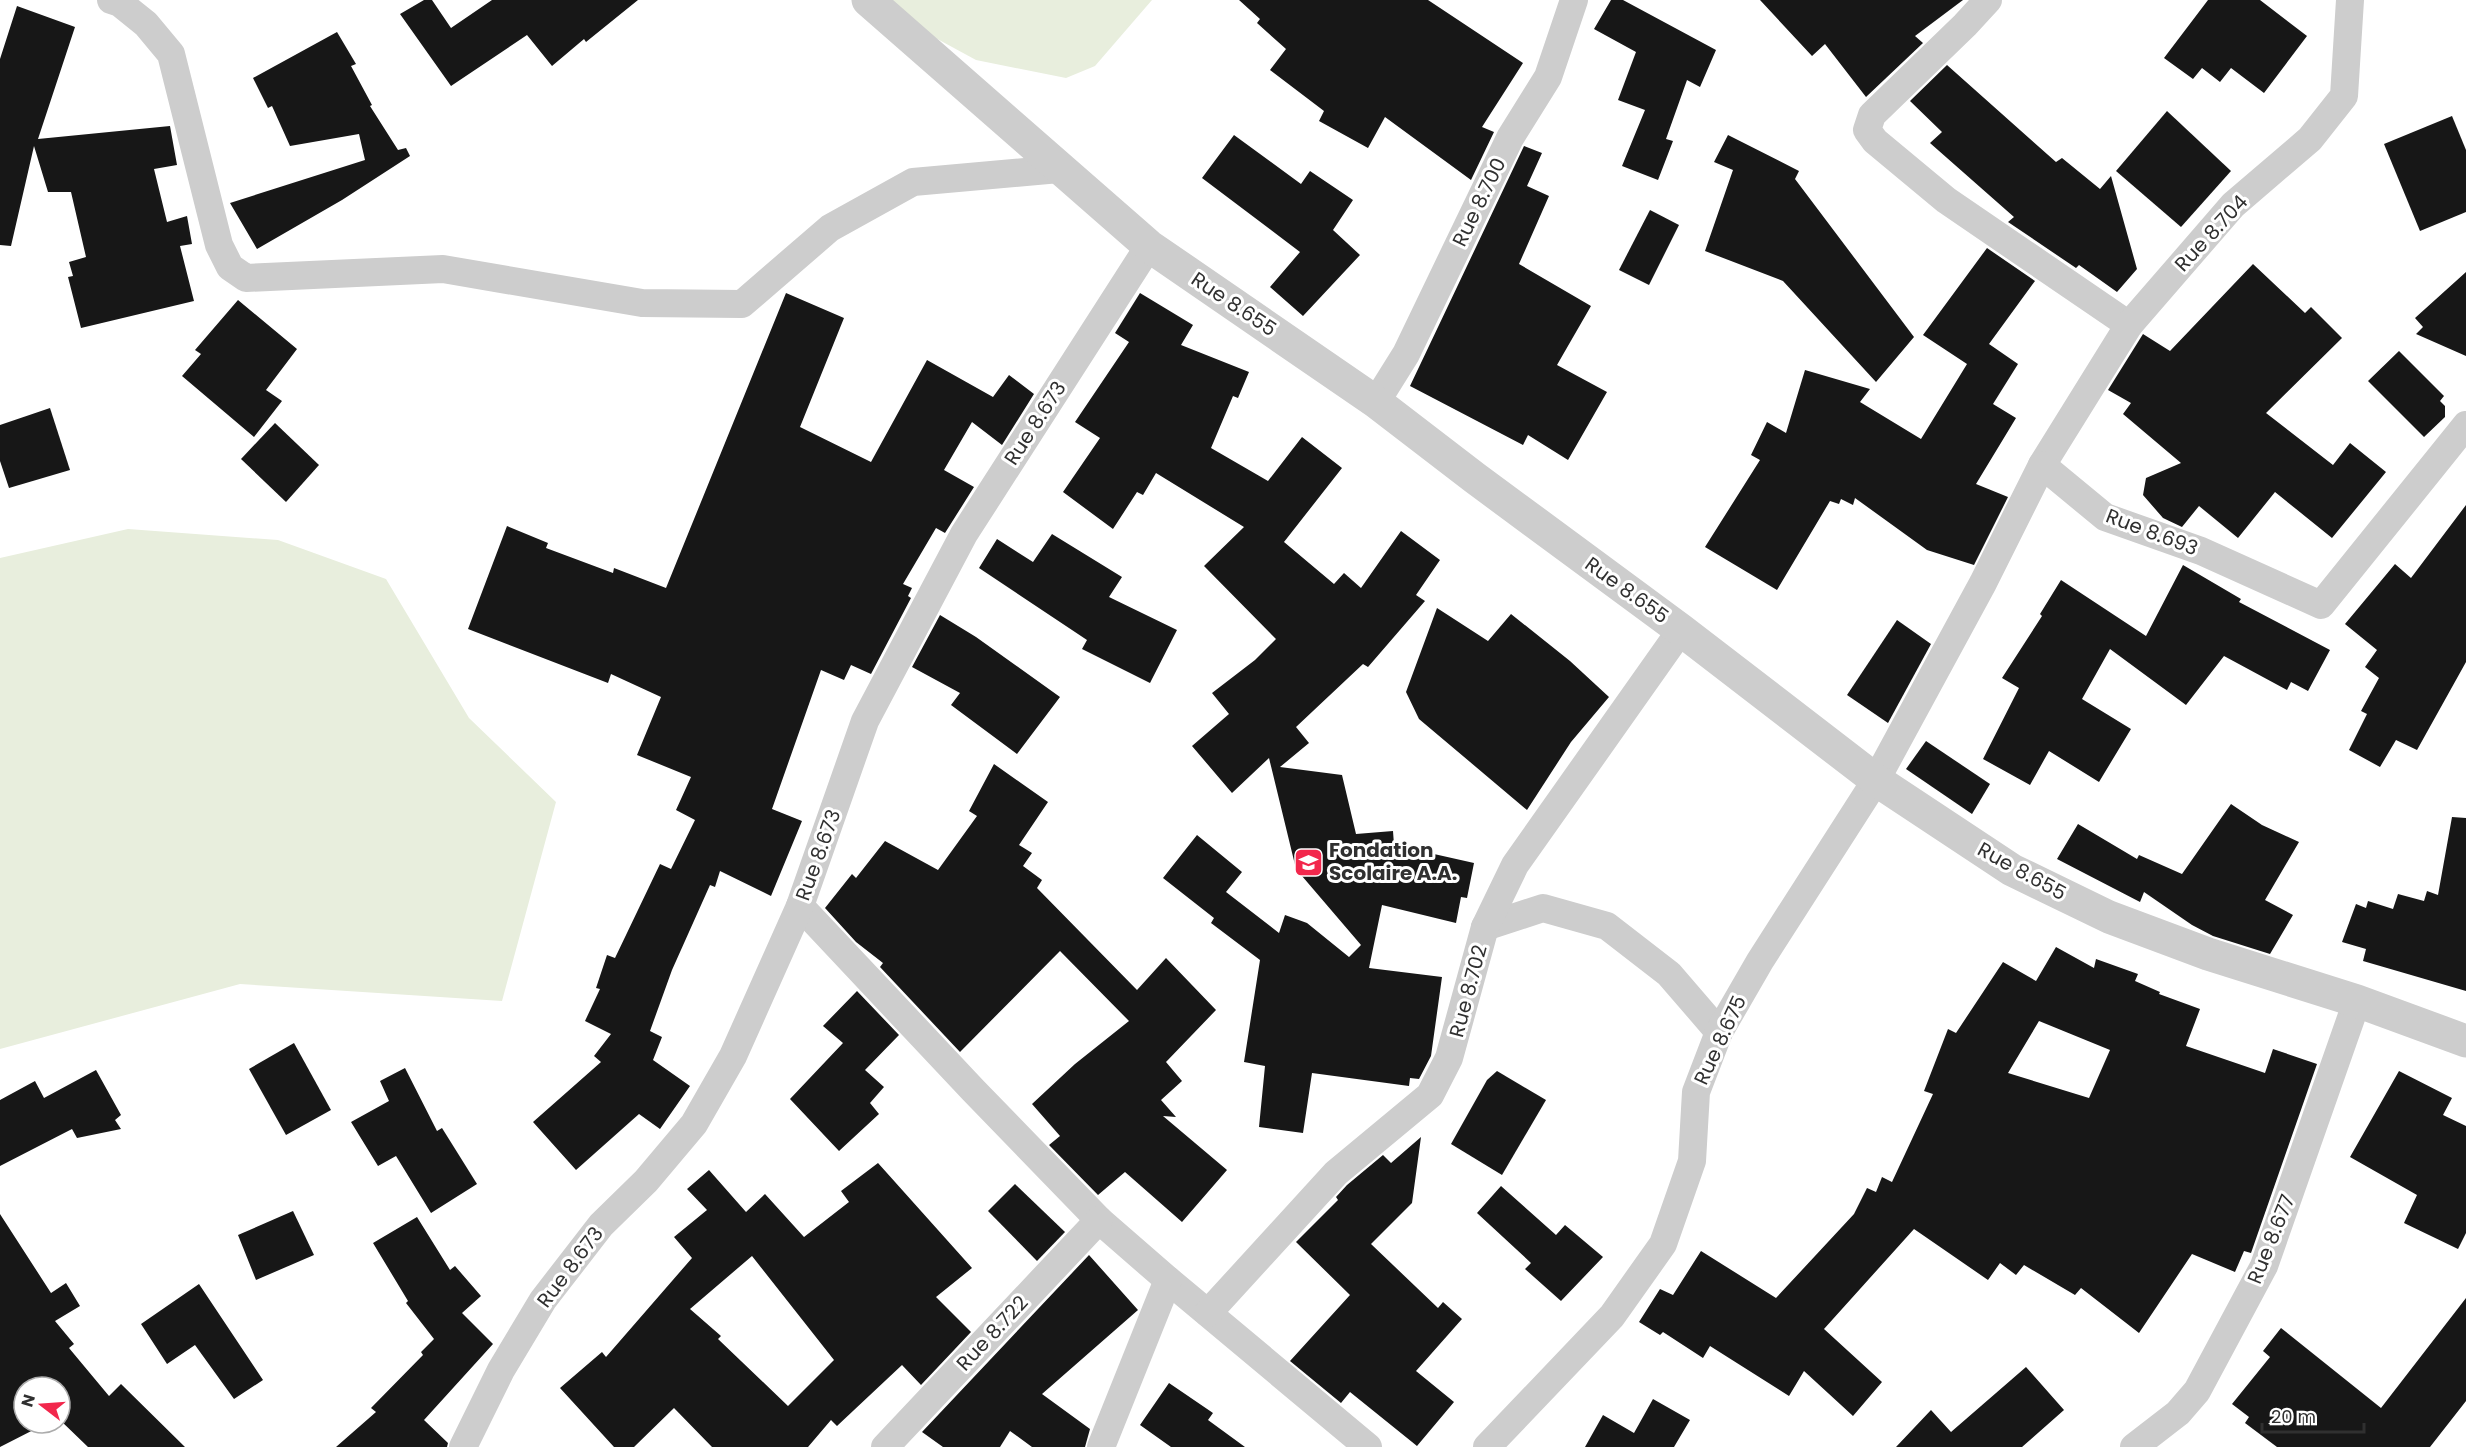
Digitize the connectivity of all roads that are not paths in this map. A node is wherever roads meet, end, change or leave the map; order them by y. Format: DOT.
graph roads {
  1 [pos="111,0"];
  2 [pos="868,0"];
  3 [pos="1574,0"];
  4 [pos="1988,0"];
  5 [pos="2350,0"];
  6 [pos="1059,169"];
  7 [pos="1149,246"];
  8 [pos="2128,325"];
  9 [pos="1376,402"];
  10 [pos="2466,425"];
  11 [pos="2042,465"];
  12 [pos="1680,630"];
  13 [pos="1876,780"];
  14 [pos="800,906"];
  15 [pos="1485,927"];
  16 [pos="2357,1001"];
  17 [pos="1719,1032"];
  18 [pos="2466,1041"];
  19 [pos="1099,1220"];
  20 [pos="1168,1280"];
  21 [pos="1208,1313"];
  22 [pos="463,1447"];
  23 [pos="885,1447"];
  24 [pos="1101,1447"];
  25 [pos="1368,1447"];
  26 [pos="1486,1447"];
  27 [pos="2134,1447"];
  1 -- 6 [label="street"];
  2 -- 6 [label="street, Rue 8.655"];
  3 -- 9 [label="street, Rue 8.700"];
  4 -- 8 [label="street"];
  5 -- 8 [label="street, Rue 8.704"];
  6 -- 7 [label="street, Rue 8.655"];
  7 -- 9 [label="street, Rue 8.655"];
  7 -- 14 [label="street, Rue 8.673"];
  8 -- 11 [label="street, Rue 8.704"];
  9 -- 12 [label="street, Rue 8.655"];
  10 -- 11 [label="street, Rue 8.693"];
  11 -- 13 [label="street"];
  12 -- 13 [label="street, Rue 8.655"];
  12 -- 15 [label="street, Rue 8.702"];
  13 -- 16 [label="street, Rue 8.655"];
  13 -- 17 [label="street, Rue 8.675"];
  14 -- 19 [label="street"];
  14 -- 22 [label="street, Rue 8.673"];
  15 -- 17 [label="street"];
  15 -- 21 [label="street, Rue 8.702"];
  16 -- 18 [label="street, Rue 8.655"];
  16 -- 27 [label="street, Rue 8.677"];
  17 -- 26 [label="street, Rue 8.675"];
  19 -- 20 [label="street"];
  19 -- 23 [label="street, Rue 8.722"];
  20 -- 21 [label="street"];
  20 -- 24 [label="street"];
  21 -- 25 [label="street"];
}
